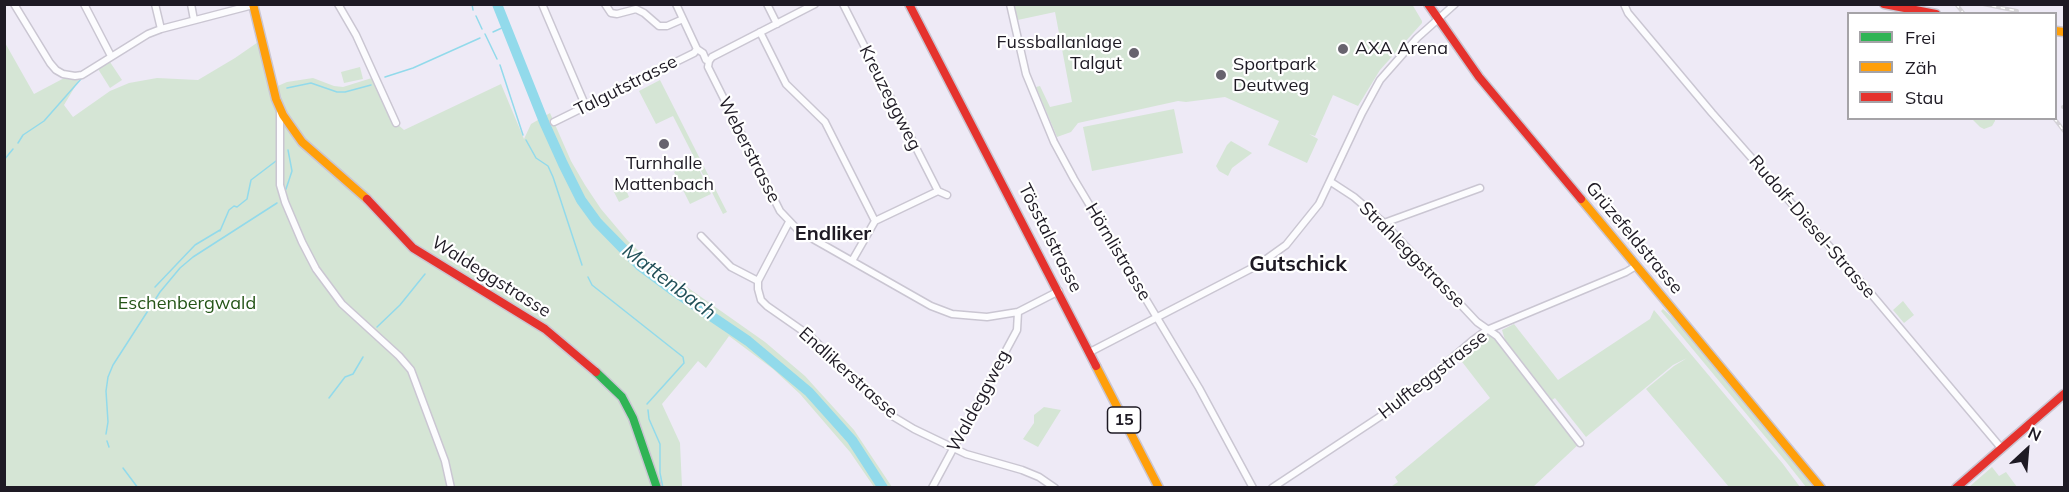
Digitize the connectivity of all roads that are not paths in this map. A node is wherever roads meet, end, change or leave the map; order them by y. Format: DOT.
graph roads {
  1 [pos="14,4"];
  2 [pos="84,4"];
  3 [pos="155,4"];
  4 [pos="191,4"];
  5 [pos="338,4"];
  6 [pos="542,4"];
  7 [pos="605,4"];
  8 [pos="676,4"];
  9 [pos="767,4"];
  10 [pos="815,4"];
  11 [pos="843,4"];
  12 [pos="909,4"];
  13 [pos="1010,4"];
  14 [pos="1428,4"];
  15 [pos="1455,4"];
  16 [pos="1623,4"];
  17 [pos="1884,4"];
  18 [pos="253,5"];
  19 [pos="1926,12"];
  20 [pos="683,19"];
  21 [pos="1438,19"];
  22 [pos="194,20"];
  23 [pos="777,24"];
  24 [pos="161,28"];
  25 [pos="760,32"];
  26 [pos="697,49"];
  27 [pos="111,56"];
  28 [pos="709,61"];
  29 [pos="586,107"];
  30 [pos="281,110"];
  31 [pos="554,122"];
  32 [pos="396,123"];
  33 [pos="1331,182"];
  34 [pos="1480,188"];
  35 [pos="938,191"];
  36 [pos="947,195"];
  37 [pos="875,221"];
  38 [pos="789,222"];
  39 [pos="1384,223"];
  40 [pos="701,236"];
  41 [pos="852,261"];
  42 [pos="1636,266"];
  43 [pos="758,281"];
  44 [pos="1059,291"];
  45 [pos="1018,312"];
  46 [pos="1157,318"];
  47 [pos="1487,330"];
  48 [pos="1090,352"];
  49 [pos="2064,394"];
  50 [pos="1580,443"];
  51 [pos="954,448"];
  52 [pos="2002,448"];
  53 [pos="451,488"];
  54 [pos="657,488"];
  55 [pos="932,488"];
  56 [pos="1055,488"];
  57 [pos="1159,488"];
  58 [pos="1253,488"];
  59 [pos="1272,488"];
  60 [pos="1821,488"];
  61 [pos="1956,488"];
  1 -- 27 [label="street"];
  2 -- 27 [label="street"];
  3 -- 24 [label="street"];
  4 -- 22 [label="street"];
  5 -- 32 [label="street"];
  6 -- 29 [label="street"];
  7 -- 20 [label="street"];
  8 -- 20 [label="street, Weberstrasse"];
  9 -- 23 [label="street"];
  10 -- 23 [label="street"];
  11 -- 35 [label="street, Kreuzeggweg"];
  12 -- 44 [label="main road, Tösstalstrasse / 15"];
  13 -- 46 [label="street, Hörnlistrasse"];
  14 -- 21 [label="main road, Grüzefeldstrasse"];
  15 -- 21 [label="street"];
  16 -- 52 [label="street, Rudolf-Diesel-Strasse"];
  17 -- 19 [label="main road"];
  18 -- 22 [label="street"];
  18 -- 30 [label="main road, Waldeggstrasse"];
  20 -- 26 [label="street, Weberstrasse"];
  21 -- 33 [label="street"];
  21 -- 42 [label="main road, Grüzefeldstrasse"];
  22 -- 24 [label="street"];
  23 -- 25 [label="street"];
  24 -- 27 [label="street"];
  25 -- 28 [label="street"];
  25 -- 37 [label="street"];
  26 -- 28 [label="street, Weberstrasse"];
  26 -- 29 [label="street, Talgutstrasse"];
  28 -- 38 [label="street, Weberstrasse"];
  29 -- 31 [label="street, Talgutstrasse"];
  30 -- 53 [label="street"];
  30 -- 54 [label="main road, Waldeggstrasse"];
  33 -- 39 [label="street, Strahleggstrasse"];
  33 -- 46 [label="street"];
  34 -- 39 [label="street"];
  35 -- 36 [label="street"];
  35 -- 37 [label="street"];
  37 -- 41 [label="street"];
  38 -- 41 [label="street, Weberstrasse"];
  38 -- 43 [label="street"];
  39 -- 47 [label="street, Strahleggstrasse"];
  40 -- 43 [label="street"];
  41 -- 45 [label="street, Weberstrasse"];
  42 -- 47 [label="street, Hulfteggstrasse"];
  42 -- 60 [label="main road, Grüzefeldstrasse"];
  43 -- 51 [label="street, Endlikerstrasse"];
  44 -- 45 [label="street, Weberstrasse"];
  44 -- 48 [label="main road, Tösstalstrasse / 15"];
  45 -- 51 [label="street, Waldeggweg"];
  46 -- 48 [label="street"];
  46 -- 58 [label="street, Hörnlistrasse"];
  47 -- 50 [label="street, Strahleggstrasse"];
  47 -- 59 [label="street, Hulfteggstrasse"];
  48 -- 57 [label="main road, Tösstalstrasse / 15"];
  49 -- 52 [label="main road"];
  51 -- 55 [label="street, Waldeggweg"];
  51 -- 56 [label="street, Endlikerstrasse"];
  52 -- 61 [label="main road"];
}
